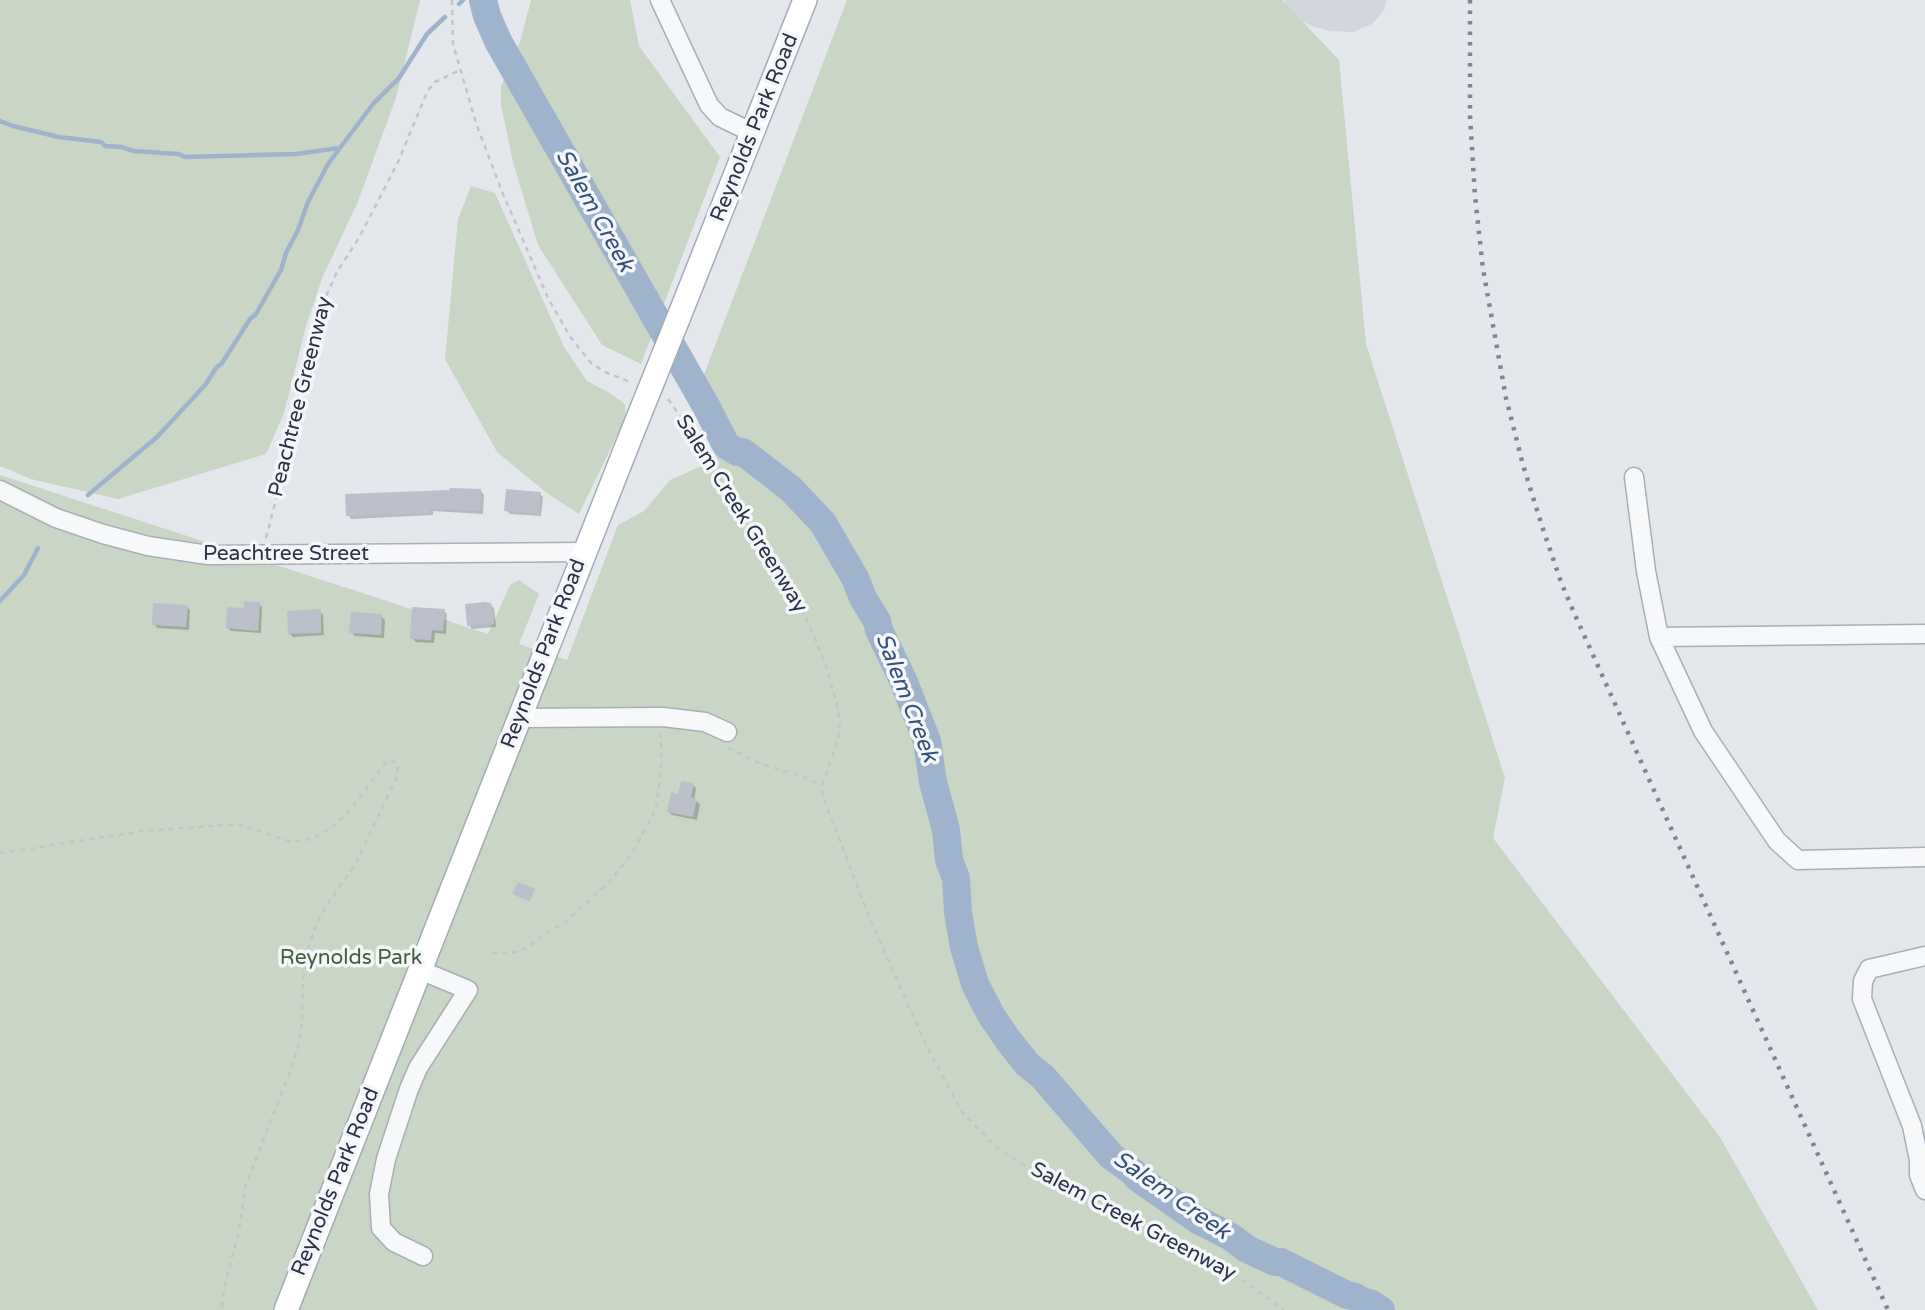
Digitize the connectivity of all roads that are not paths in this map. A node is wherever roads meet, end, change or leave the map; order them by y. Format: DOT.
graph roads {
  1 [pos="660,0"];
  2 [pos="806,0"];
  3 [pos="753,133"];
  4 [pos="1634,477"];
  5 [pos="0,489"];
  6 [pos="583,552"];
  7 [pos="1925,634"];
  8 [pos="1659,637"];
  9 [pos="520,718"];
  10 [pos="727,732"];
  11 [pos="1925,857"];
  12 [pos="1925,956"];
  13 [pos="420,970"];
  14 [pos="1925,1190"];
  15 [pos="424,1255"];
  16 [pos="286,1310"];
  1 -- 3 [label="street"];
  2 -- 3 [label="main road, Reynolds Park Road"];
  3 -- 6 [label="main road, Reynolds Park Road, bridge"];
  4 -- 8 [label="street"];
  5 -- 6 [label="street, Peachtree Street"];
  6 -- 9 [label="main road, Reynolds Park Road"];
  7 -- 8 [label="street"];
  8 -- 11 [label="street"];
  9 -- 10 [label="street"];
  9 -- 13 [label="main road, Reynolds Park Road"];
  12 -- 14 [label="street"];
  13 -- 15 [label="street"];
  13 -- 16 [label="main road, Reynolds Park Road"];
}
